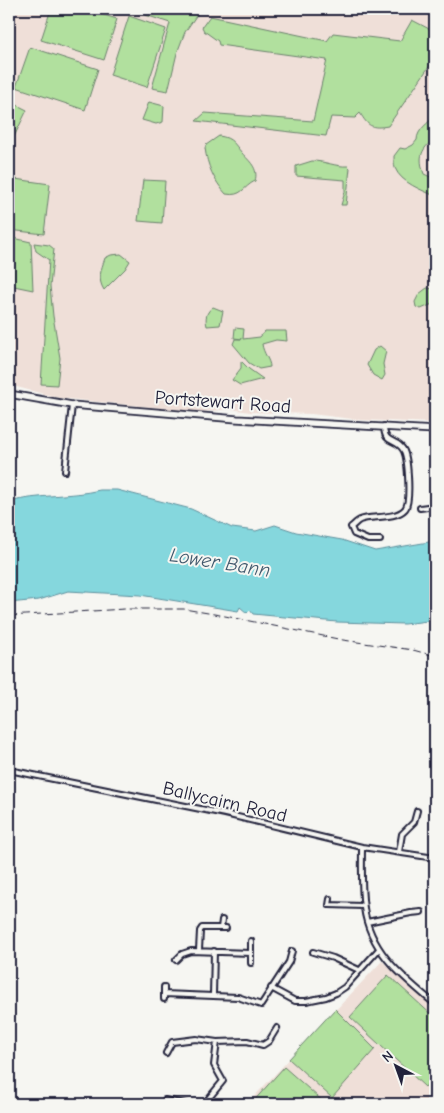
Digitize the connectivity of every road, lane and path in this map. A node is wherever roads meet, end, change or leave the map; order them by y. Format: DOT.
graph roads {
  1 [pos="9,394"];
  2 [pos="72,405"];
  3 [pos="384,426"];
  4 [pos="435,432"];
  5 [pos="427,451"];
  6 [pos="435,451"];
  7 [pos="65,471"];
  8 [pos="435,506"];
  9 [pos="420,508"];
  10 [pos="380,540"];
  11 [pos="9,770"];
  12 [pos="417,811"];
  13 [pos="362,847"];
  14 [pos="398,852"];
  15 [pos="435,858"];
  16 [pos="330,899"];
  17 [pos="363,906"];
  18 [pos="421,912"];
  19 [pos="222,920"];
  20 [pos="367,922"];
  21 [pos="251,941"];
  22 [pos="379,949"];
  23 [pos="199,950"];
  24 [pos="214,951"];
  25 [pos="292,951"];
  26 [pos="314,952"];
  27 [pos="251,953"];
  28 [pos="176,960"];
  29 [pos="250,962"];
  30 [pos="360,970"];
  31 [pos="164,987"];
  32 [pos="271,988"];
  33 [pos="212,995"];
  34 [pos="435,1004"];
  35 [pos="278,1028"];
  36 [pos="217,1042"];
  37 [pos="166,1053"];
  38 [pos="165,1100"];
  39 [pos="185,1104"];
  40 [pos="204,1104"];
  1 -- 2 [label="main road, Portstewart Road"];
  2 -- 3 [label="main road, Portstewart Road"];
  2 -- 7 [label="street"];
  3 -- 4 [label="main road, Portstewart Road"];
  3 -- 10 [label="street"];
  4 -- 6 [label="street"];
  5 -- 6 [label="street"];
  8 -- 9 [label="street"];
  11 -- 13 [label="street, Ballycairn Road"];
  12 -- 14 [label="street"];
  13 -- 14 [label="street, Ballycairn Road"];
  13 -- 17 [label="street"];
  14 -- 15 [label="street, Ballycairn Road"];
  16 -- 17 [label="street"];
  17 -- 20 [label="street"];
  18 -- 20 [label="street"];
  19 -- 23 [label="street"];
  20 -- 22 [label="street"];
  21 -- 27 [label="street"];
  22 -- 30 [label="street"];
  22 -- 34 [label="street"];
  23 -- 24 [label="street"];
  23 -- 28 [label="street"];
  24 -- 27 [label="street"];
  24 -- 33 [label="street"];
  25 -- 32 [label="street"];
  26 -- 30 [label="street"];
  27 -- 29 [label="street"];
  30 -- 32 [label="street"];
  31 -- 33 [label="street"];
  32 -- 33 [label="street"];
  35 -- 36 [label="street"];
  36 -- 37 [label="street"];
  36 -- 40 [label="street"];
  38 -- 39 [label="street"];
}
